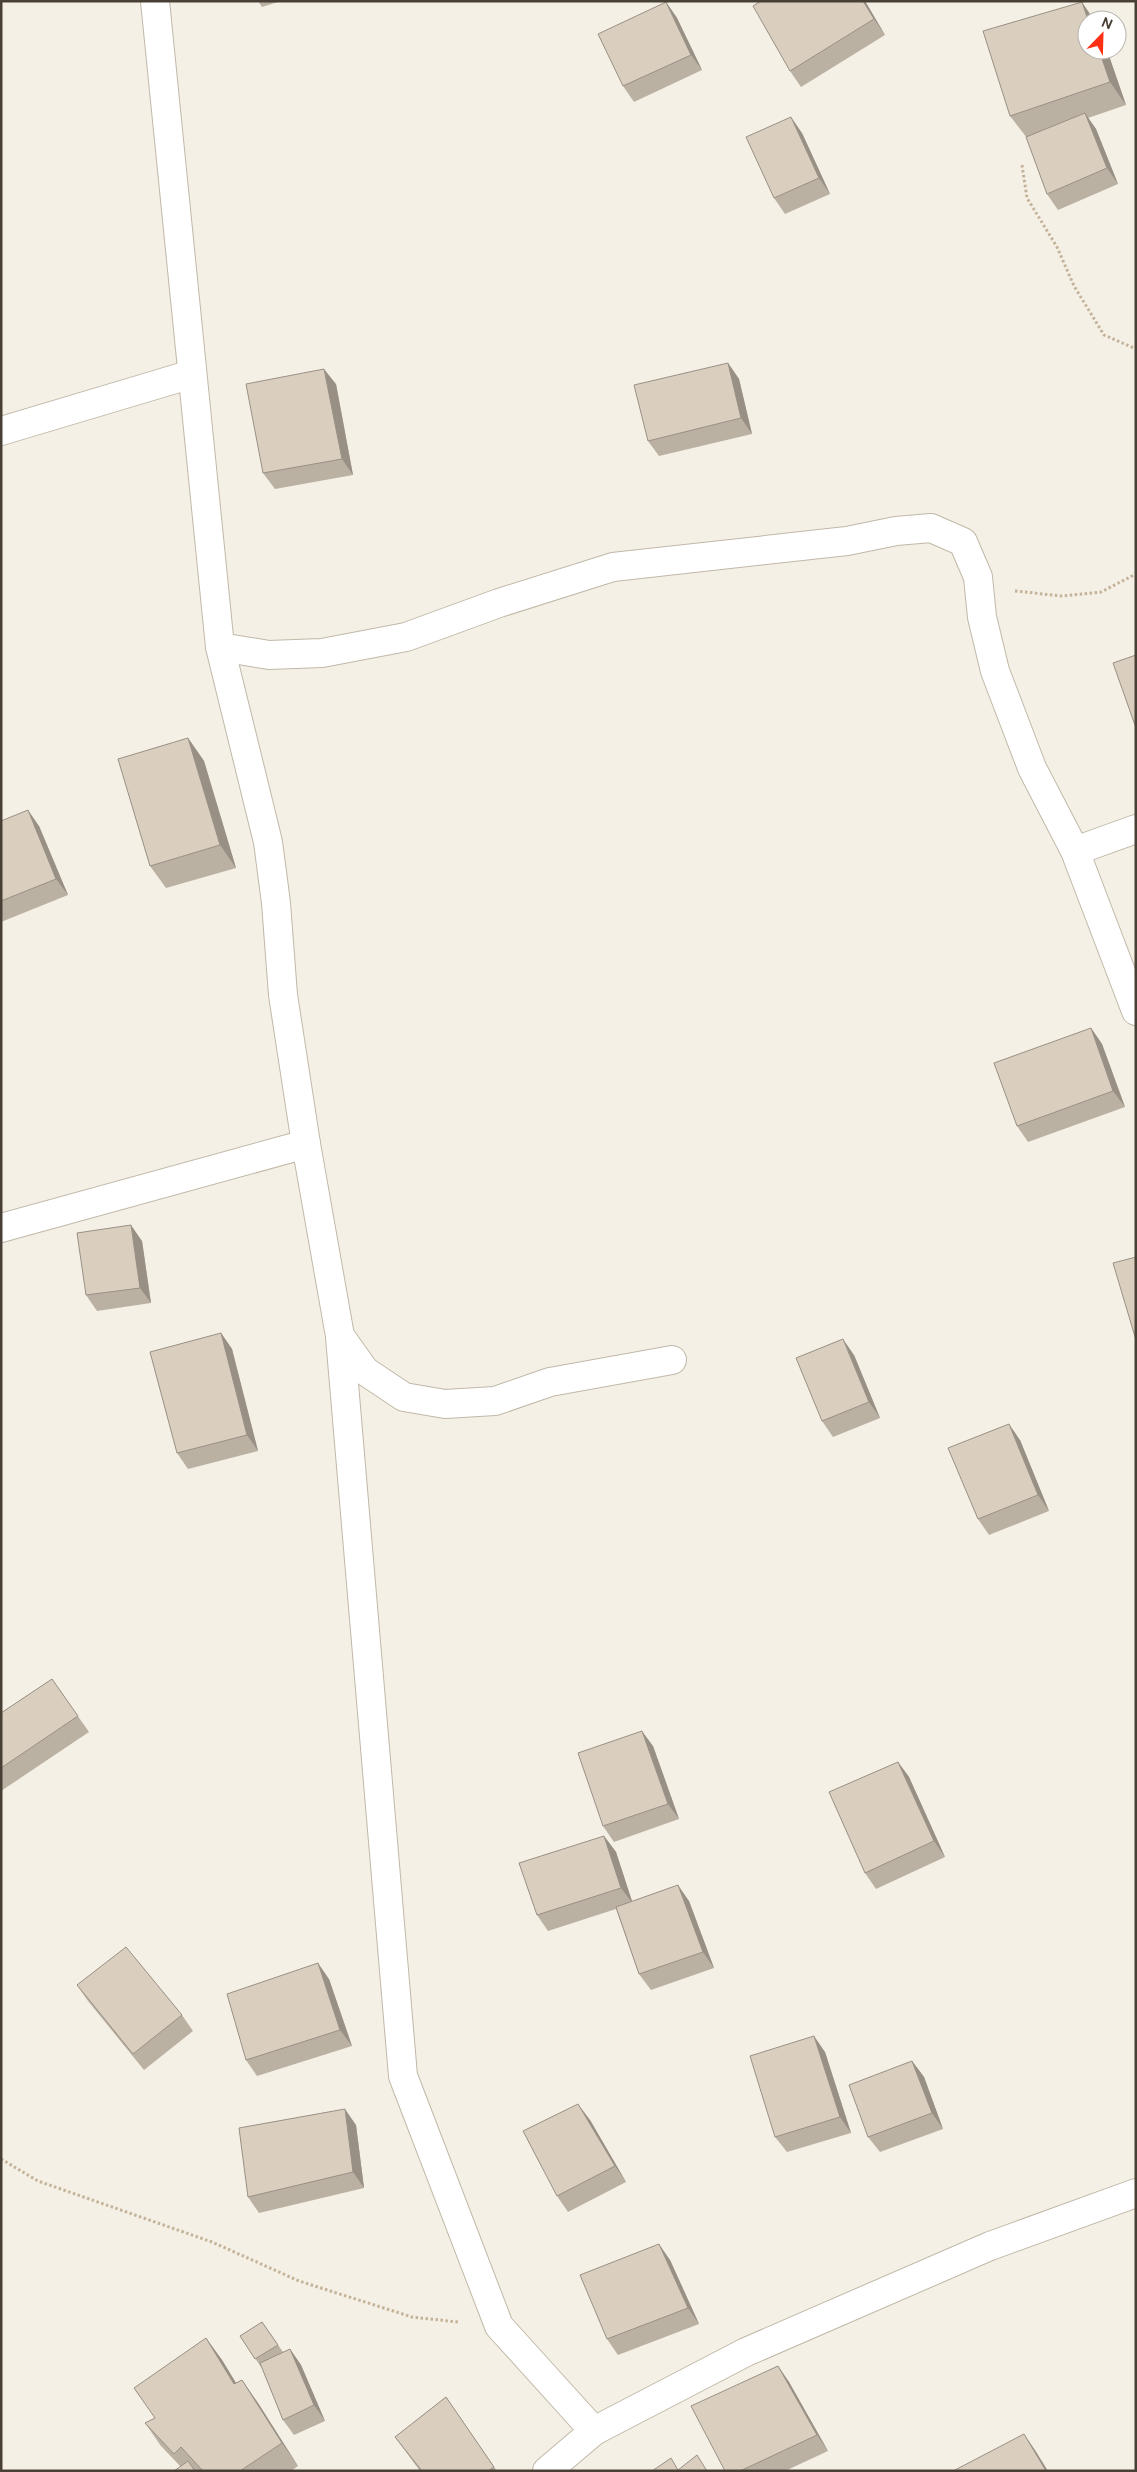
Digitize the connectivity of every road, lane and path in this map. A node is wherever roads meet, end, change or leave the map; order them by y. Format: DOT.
graph roads {
  1 [pos="155,1"];
  2 [pos="1022,165"];
  3 [pos="1136,349"];
  4 [pos="192,374"];
  5 [pos="1,431"];
  6 [pos="1136,574"];
  7 [pos="978,576"];
  8 [pos="220,647"];
  9 [pos="1136,829"];
  10 [pos="1075,851"];
  11 [pos="1136,1011"];
  12 [pos="306,1144"];
  13 [pos="1,1228"];
  14 [pos="340,1336"];
  15 [pos="672,1360"];
  16 [pos="1,2159"];
  17 [pos="1136,2194"];
  18 [pos="499,2326"];
  19 [pos="594,2431"];
  20 [pos="547,2471"];
  1 -- 4 [label="street"];
  2 -- 3 [label="path"];
  4 -- 5 [label="street"];
  4 -- 8 [label="street"];
  6 -- 7 [label="path"];
  7 -- 8 [label="street"];
  7 -- 10 [label="street"];
  8 -- 12 [label="street"];
  9 -- 10 [label="street"];
  10 -- 11 [label="street"];
  12 -- 13 [label="street"];
  12 -- 14 [label="street"];
  14 -- 15 [label="street"];
  14 -- 18 [label="street"];
  16 -- 18 [label="path"];
  17 -- 19 [label="street"];
  18 -- 19 [label="street"];
  19 -- 20 [label="street"];
}
